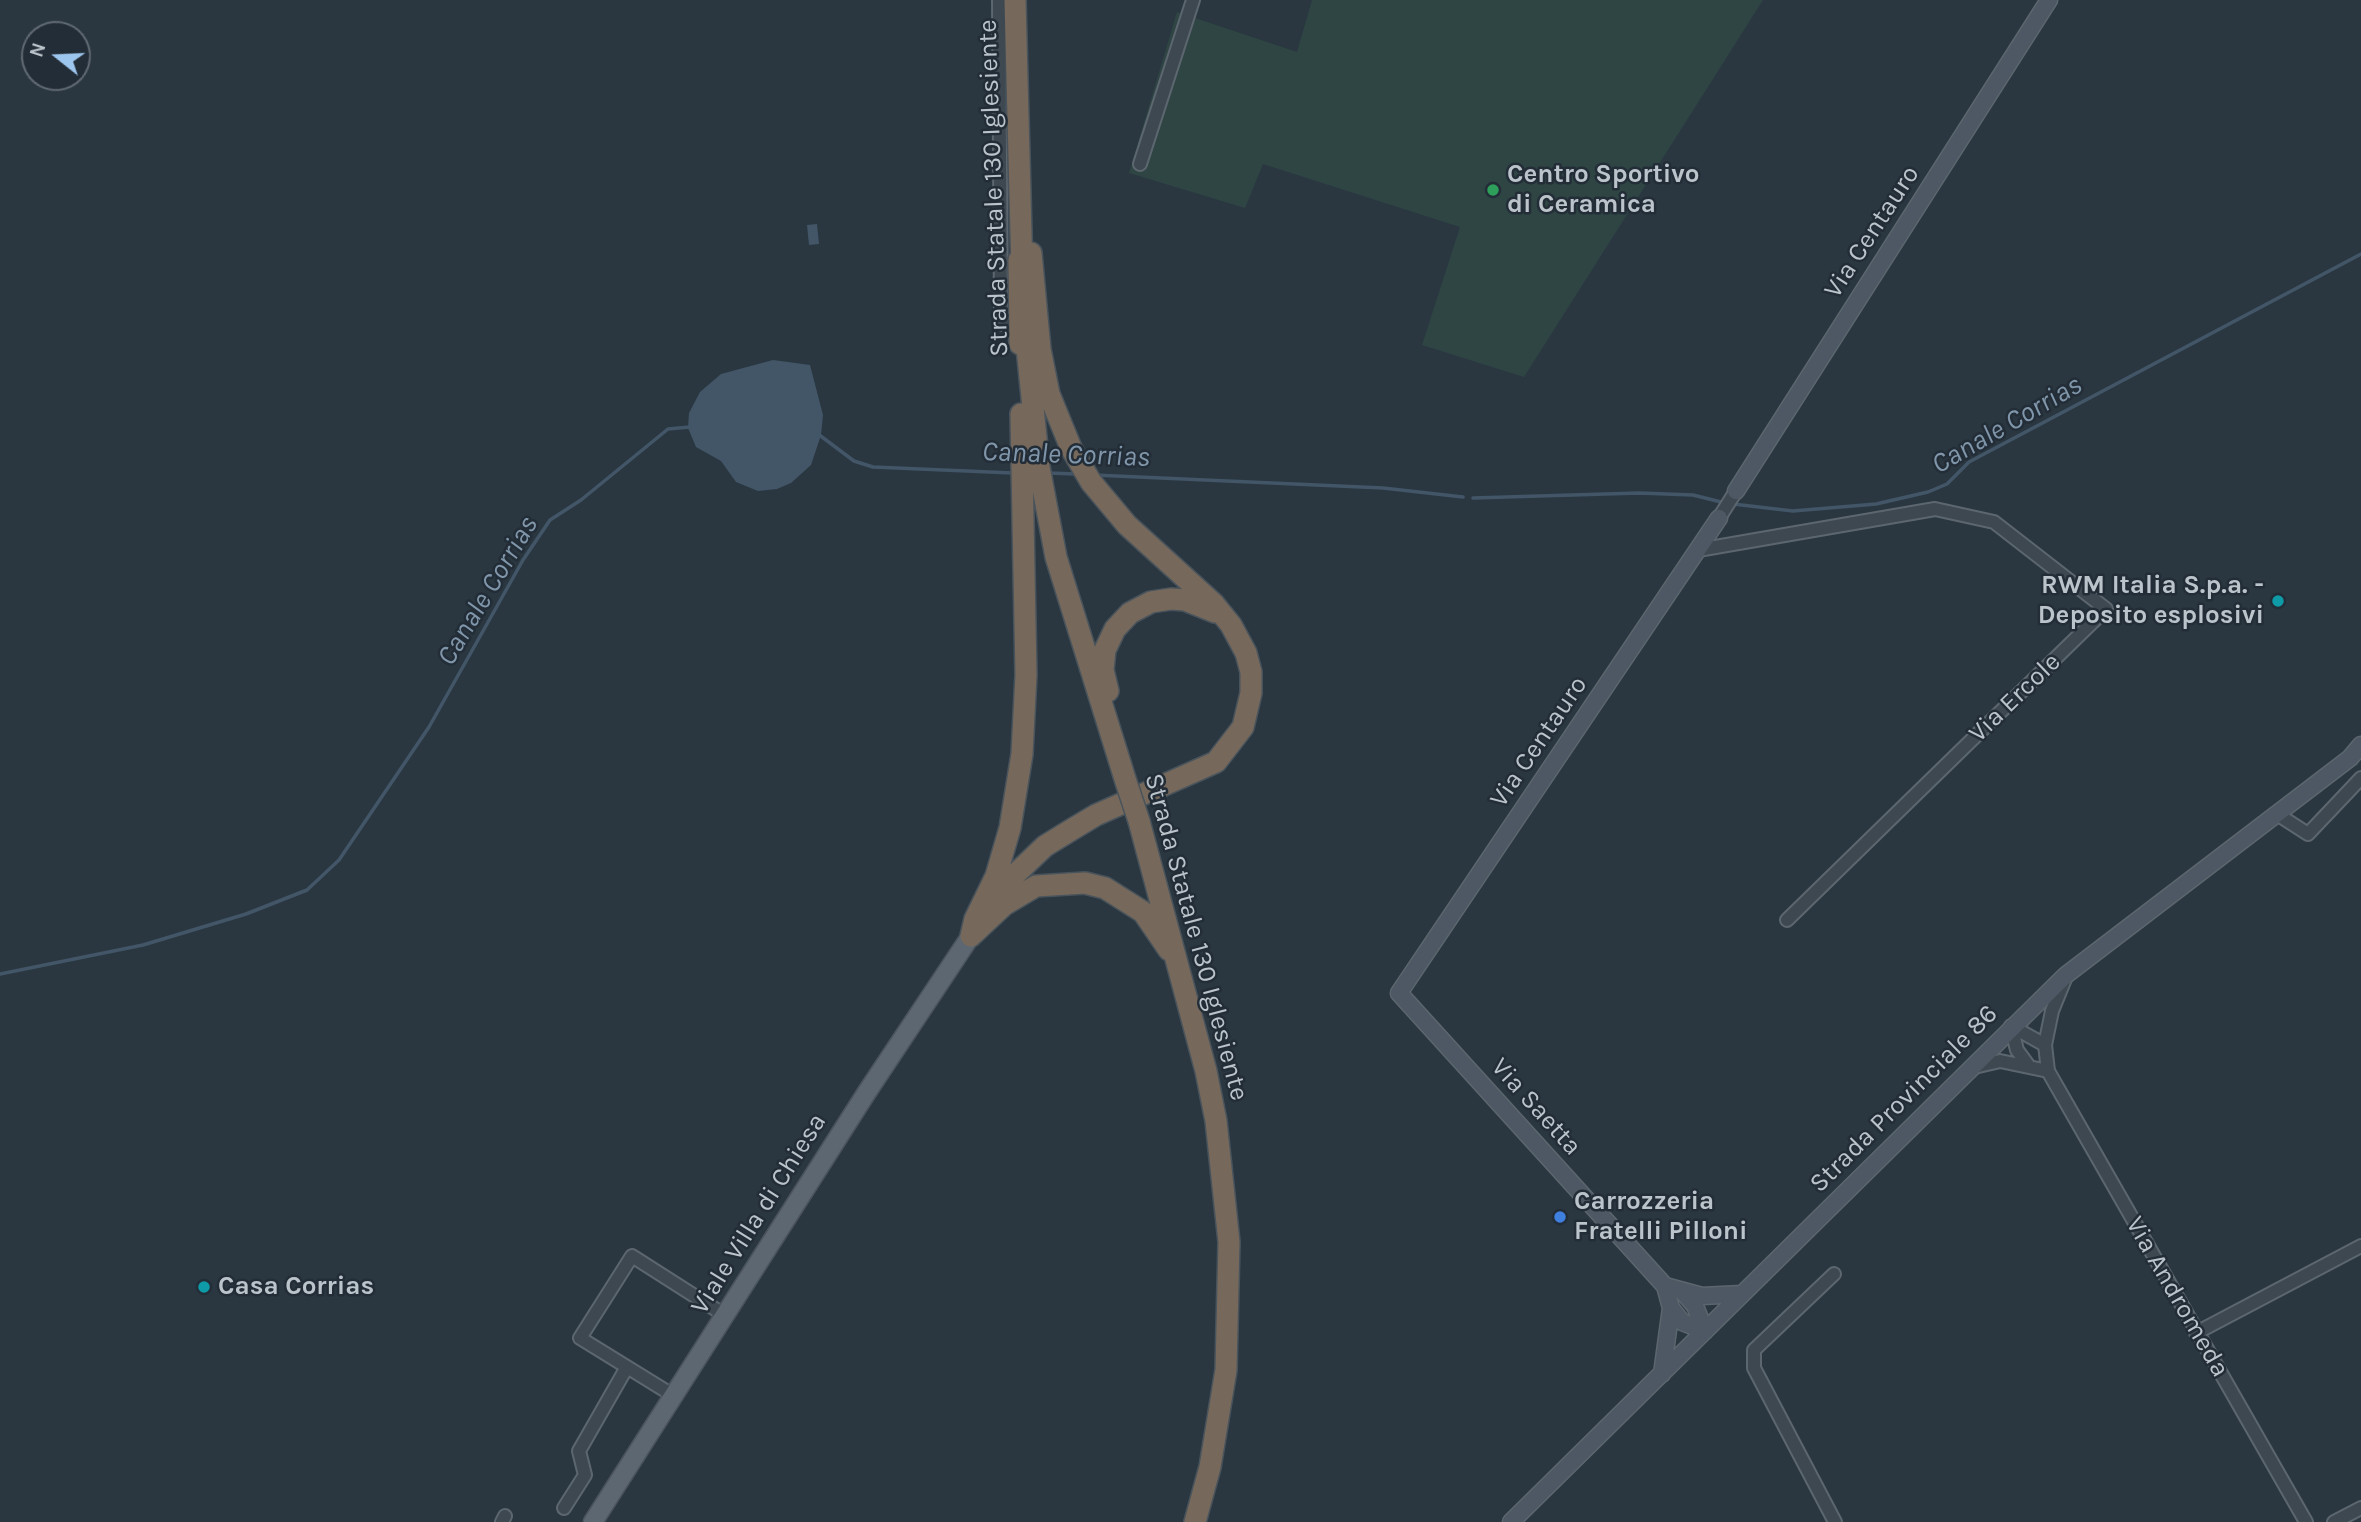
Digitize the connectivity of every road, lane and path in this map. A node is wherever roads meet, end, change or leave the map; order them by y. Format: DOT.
graph roads {
  1 [pos="999,0"];
  2 [pos="1015,0"];
  3 [pos="1028,0"];
  4 [pos="1193,0"];
  5 [pos="2049,0"];
  6 [pos="1140,164"];
  7 [pos="1019,206"];
  8 [pos="1031,253"];
  9 [pos="1020,330"];
  10 [pos="1028,374"];
  11 [pos="1030,466"];
  12 [pos="1737,491"];
  13 [pos="1719,518"];
  14 [pos="1698,551"];
  15 [pos="1222,613"];
  16 [pos="2361,745"];
  17 [pos="2361,778"];
  18 [pos="1126,780"];
  19 [pos="2277,814"];
  20 [pos="1002,887"];
  21 [pos="1787,920"];
  22 [pos="971,936"];
  23 [pos="1168,937"];
  24 [pos="2066,975"];
  25 [pos="1399,993"];
  26 [pos="2011,1026"];
  27 [pos="2045,1045"];
  28 [pos="2028,1065"];
  29 [pos="1968,1069"];
  30 [pos="2048,1071"];
  31 [pos="2361,1246"];
  32 [pos="1833,1274"];
  33 [pos="1665,1286"];
  34 [pos="1684,1293"];
  35 [pos="1742,1294"];
  36 [pos="1671,1308"];
  37 [pos="726,1316"];
  38 [pos="1705,1331"];
  39 [pos="2196,1332"];
  40 [pos="627,1367"];
  41 [pos="1662,1374"];
  42 [pos="674,1396"];
  43 [pos="564,1508"];
  44 [pos="2361,1508"];
  45 [pos="593,1522"];
  46 [pos="1195,1522"];
  47 [pos="1511,1522"];
  48 [pos="1835,1522"];
  49 [pos="2306,1522"];
  50 [pos="2334,1522"];
  1 -- 9 [label="street"];
  2 -- 7 [label="highway, Strada Statale 130 Iglesiente"];
  3 -- 8 [label="highway, Strada Statale 130 Iglesiente"];
  4 -- 6 [label="street"];
  5 -- 12 [label="street, Via Centauro"];
  7 -- 9 [label="highway"];
  7 -- 10 [label="highway, Strada Statale 130 Iglesiente"];
  8 -- 10 [label="highway, Strada Statale 130 Iglesiente"];
  8 -- 15 [label="highway"];
  9 -- 11 [label="highway"];
  10 -- 11 [label="highway, Strada Statale 130 Iglesiente"];
  11 -- 18 [label="highway, Strada Statale 130 Iglesiente"];
  11 -- 22 [label="highway"];
  12 -- 13 [label="street"];
  13 -- 14 [label="street, Via Centauro"];
  14 -- 21 [label="street, Via Ercole"];
  14 -- 25 [label="street, Via Centauro"];
  15 -- 18 [label="highway"];
  15 -- 20 [label="highway"];
  16 -- 19 [label="street, Strada Provinciale 86"];
  17 -- 19 [label="street"];
  18 -- 23 [label="highway, Strada Statale 130 Iglesiente, bridge"];
  19 -- 24 [label="street, Strada Provinciale 86"];
  20 -- 22 [label="main road, Viale Villa di Chiesa"];
  22 -- 23 [label="highway"];
  22 -- 37 [label="main road, Viale Villa di Chiesa"];
  23 -- 46 [label="highway, Strada Statale 130 Iglesiente"];
  24 -- 26 [label="street, Strada Provinciale 86"];
  24 -- 27 [label="street, Via Andromeda"];
  25 -- 33 [label="street, Via Saetta"];
  26 -- 27 [label="street"];
  26 -- 28 [label="street"];
  26 -- 29 [label="street, Strada Provinciale 86"];
  27 -- 30 [label="street, Via Andromeda"];
  28 -- 29 [label="street"];
  28 -- 30 [label="street"];
  29 -- 35 [label="street, Strada Provinciale 86"];
  30 -- 39 [label="street, Via Andromeda"];
  31 -- 39 [label="street"];
  32 -- 48 [label="street"];
  33 -- 34 [label="street, Via Saetta"];
  33 -- 36 [label="street, Via Saetta"];
  34 -- 35 [label="street, Via Saetta"];
  34 -- 38 [label="street"];
  35 -- 38 [label="street, Strada Provinciale 86"];
  36 -- 38 [label="street"];
  36 -- 41 [label="street, Via Saetta"];
  37 -- 40 [label="street"];
  37 -- 42 [label="main road, Viale Villa di Chiesa"];
  38 -- 41 [label="street, Strada Provinciale 86"];
  39 -- 49 [label="street, Via Andromeda"];
  40 -- 42 [label="street"];
  40 -- 43 [label="street"];
  41 -- 47 [label="street, Strada Provinciale 86"];
  42 -- 45 [label="main road, Viale Villa di Chiesa"];
  44 -- 50 [label="street"];
}
